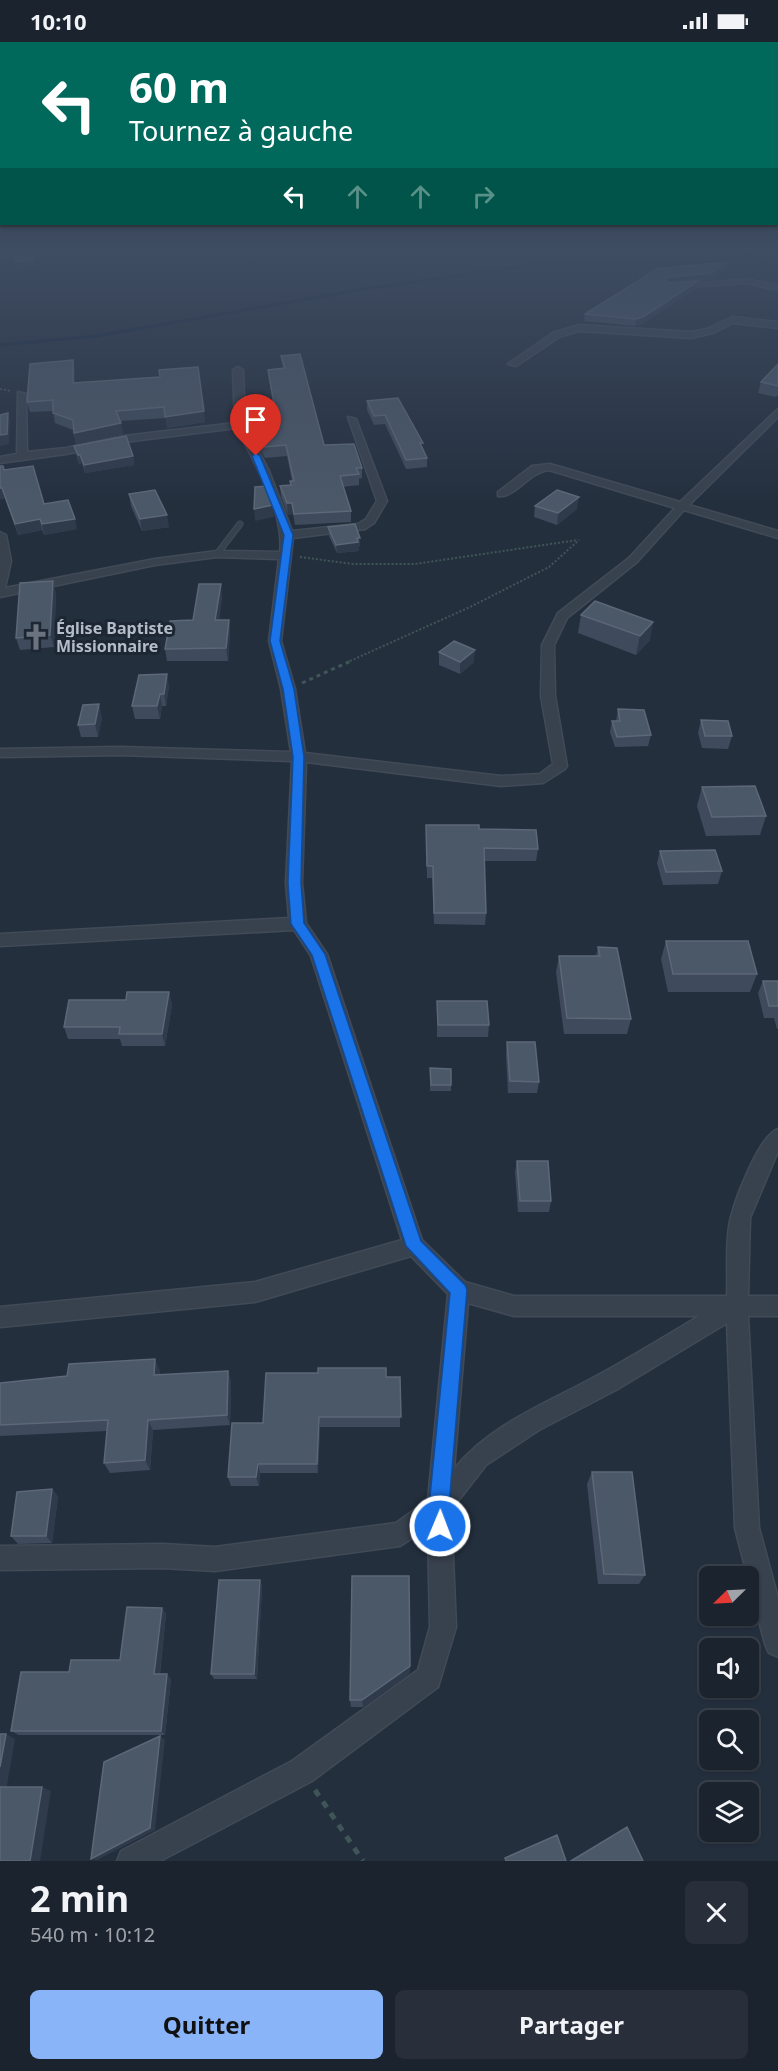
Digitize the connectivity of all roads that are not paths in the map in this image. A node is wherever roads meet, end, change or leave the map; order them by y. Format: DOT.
graph roads {
  1 [pos="560,334"];
  2 [pos="674,334"];
  3 [pos="697,334"];
  4 [pos="513,364"];
  5 [pos="238,370"];
  6 [pos="21,394"];
  7 [pos="778,412"];
  8 [pos="351,419"];
  9 [pos="240,425"];
  10 [pos="22,456"];
  11 [pos="0,460"];
  12 [pos="502,494"];
  13 [pos="682,506"];
  14 [pos="240,524"];
  15 [pos="0,534"];
  16 [pos="288,535"];
  17 [pos="778,535"];
  18 [pos="217,554"];
  19 [pos="286,556"];
  20 [pos="0,587"];
  21 [pos="0,593"];
  22 [pos="0,753"];
  23 [pos="298,757"];
  24 [pos="298,924"];
  25 [pos="0,940"];
  26 [pos="778,1137"];
  27 [pos="414,1246"];
  28 [pos="459,1290"];
  29 [pos="737,1305"];
  30 [pos="778,1306"];
  31 [pos="0,1317"];
  32 [pos="439,1506"];
  33 [pos="0,1558"];
  34 [pos="778,1644"];
  35 [pos="131,1861"];
  1 -- 4 [label="street"];
  2 -- 3 [label="street"];
  5 -- 9 [label="street"];
  6 -- 10 [label="street"];
  7 -- 13 [label="street"];
  8 -- 16 [label="street"];
  9 -- 10 [label="street"];
  9 -- 16 [label="street"];
  10 -- 11 [label="street"];
  12 -- 13 [label="street"];
  13 -- 17 [label="street"];
  13 -- 23 [label="street"];
  14 -- 18 [label="lane"];
  15 -- 20 [label="street"];
  16 -- 19 [label="street"];
  18 -- 19 [label="street"];
  18 -- 21 [label="street"];
  19 -- 23 [label="street"];
  22 -- 23 [label="street"];
  23 -- 24 [label="street"];
  24 -- 25 [label="street"];
  24 -- 27 [label="street"];
  26 -- 29 [label="street"];
  27 -- 28 [label="street"];
  27 -- 31 [label="street"];
  28 -- 29 [label="street"];
  28 -- 32 [label="street"];
  29 -- 30 [label="street"];
  29 -- 32 [label="street"];
  29 -- 34 [label="street"];
  32 -- 33 [label="street"];
  32 -- 35 [label="street"];
}
